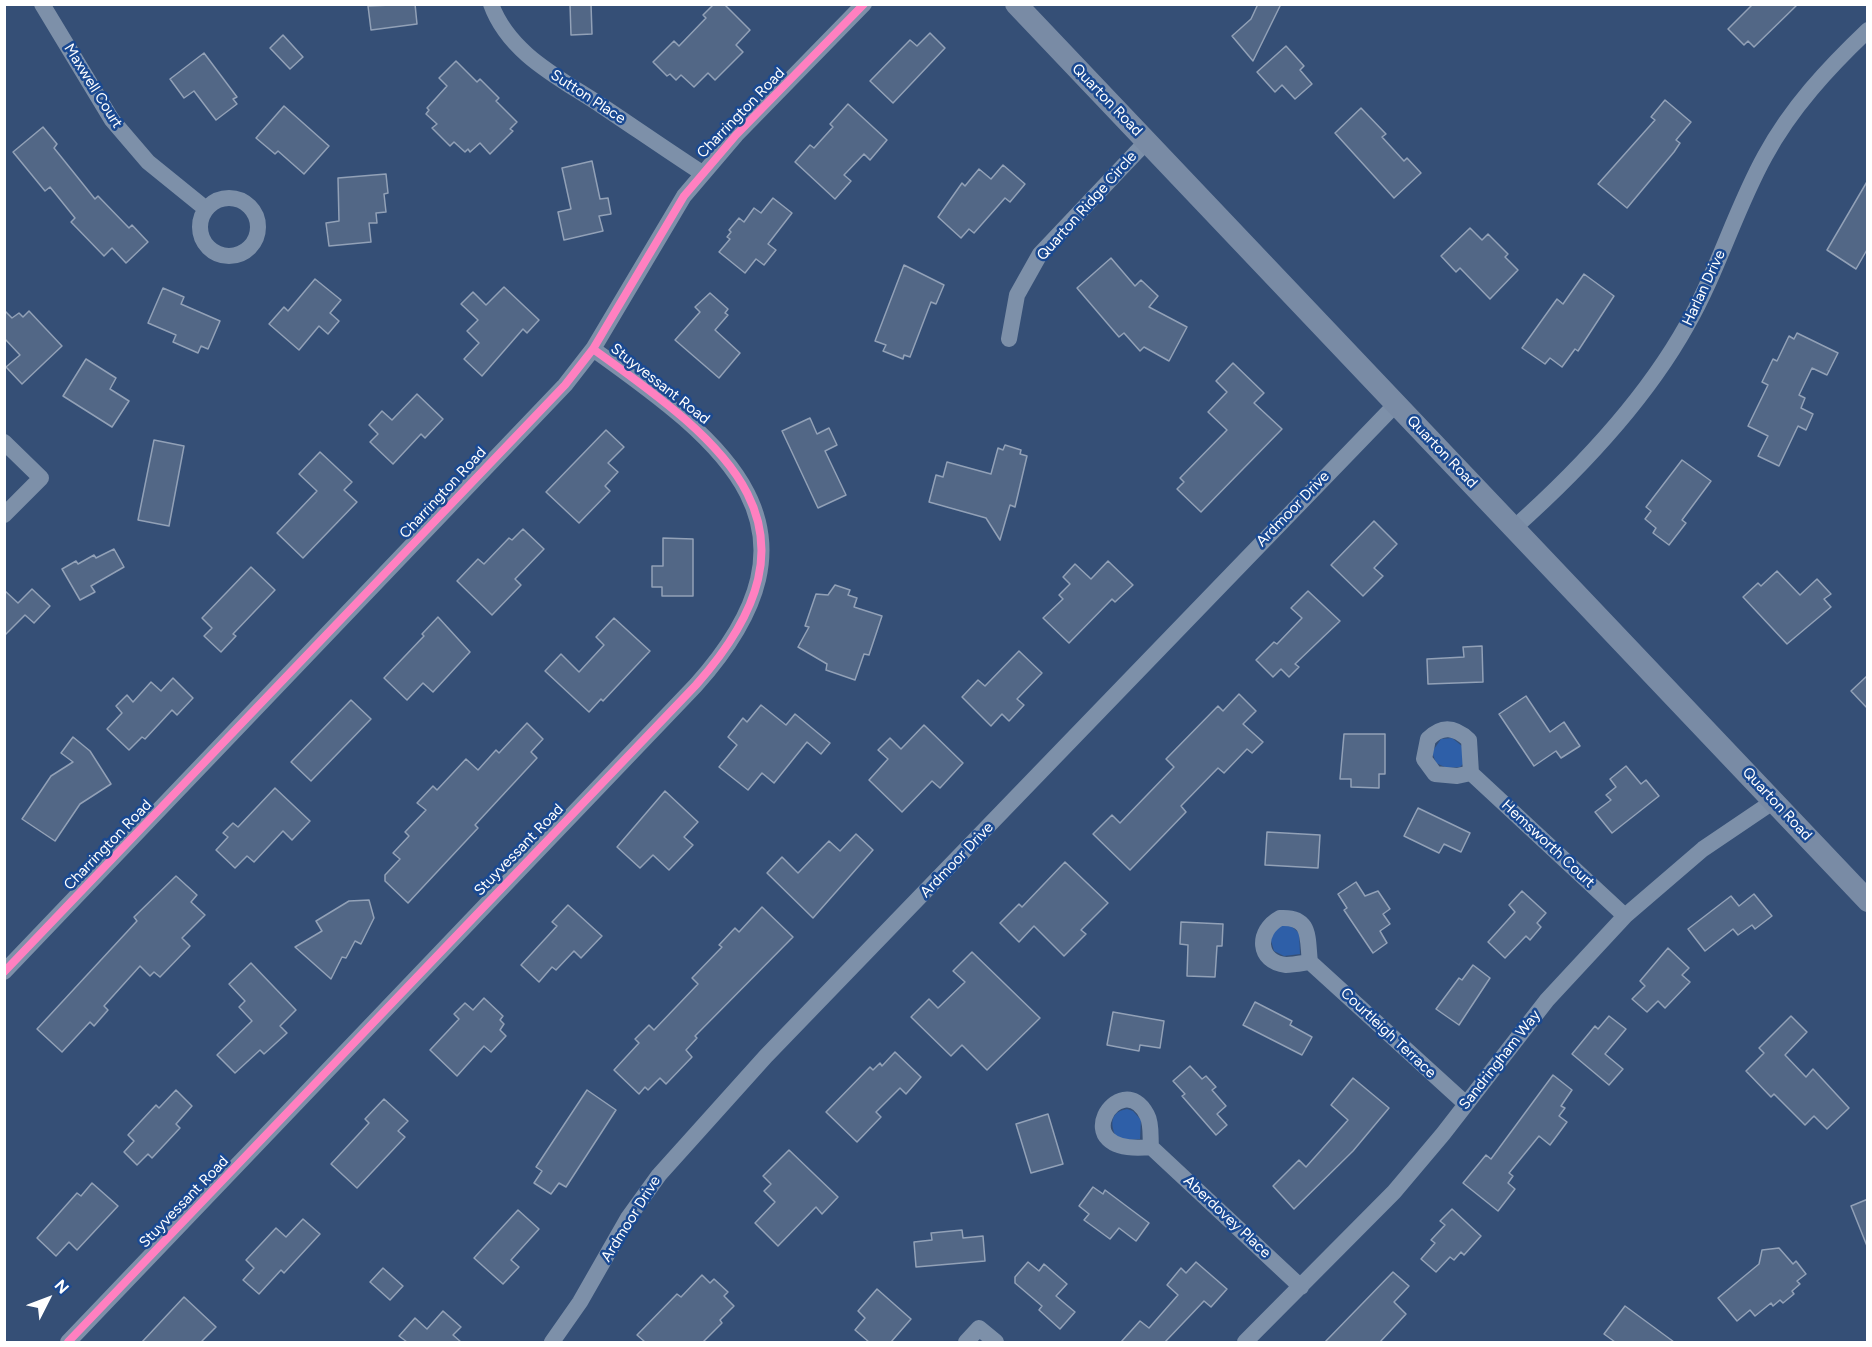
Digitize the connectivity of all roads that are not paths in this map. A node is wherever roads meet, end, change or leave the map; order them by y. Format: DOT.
graph roads {
  1 [pos="42,4"];
  2 [pos="491,4"];
  3 [pos="864,4"];
  4 [pos="1016,4"];
  5 [pos="1868,30"];
  6 [pos="1146,142"];
  7 [pos="702,173"];
  8 [pos="206,209"];
  9 [pos="1009,339"];
  10 [pos="593,349"];
  11 [pos="1396,404"];
  12 [pos="4,442"];
  13 [pos="4,515"];
  14 [pos="1514,528"];
  15 [pos="1471,773"];
  16 [pos="1774,801"];
  17 [pos="1868,901"];
  18 [pos="1625,916"];
  19 [pos="1310,962"];
  20 [pos="4,972"];
  21 [pos="1466,1104"];
  22 [pos="1151,1147"];
  23 [pos="1301,1287"];
  24 [pos="68,1342"];
  25 [pos="552,1342"];
  26 [pos="966,1342"];
  27 [pos="996,1342"];
  28 [pos="1245,1342"];
  1 -- 8 [label="street, Maxwell Court"];
  2 -- 7 [label="street, Sutton Place"];
  3 -- 7 [label="street, Charrington Road"];
  4 -- 6 [label="street, Quarton Road"];
  5 -- 14 [label="street, Harlan Drive"];
  6 -- 9 [label="street, Quarton Ridge Circle"];
  6 -- 11 [label="street, Quarton Road"];
  7 -- 10 [label="street, Charrington Road"];
  10 -- 20 [label="street, Charrington Road"];
  10 -- 24 [label="street, Stuyvessant Road"];
  11 -- 14 [label="street, Quarton Road"];
  11 -- 25 [label="street, Ardmoor Drive"];
  12 -- 13 [label="street"];
  14 -- 16 [label="street, Quarton Road"];
  15 -- 18 [label="street, Hemsworth Court"];
  16 -- 17 [label="street, Quarton Road"];
  16 -- 18 [label="street, Sandringham Way"];
  18 -- 21 [label="street, Sandringham Way"];
  19 -- 21 [label="street, Courtleigh Terrace"];
  21 -- 23 [label="street, Sandringham Way"];
  22 -- 23 [label="street, Aberdovey Place"];
  23 -- 28 [label="street, Sandringham Way"];
  26 -- 27 [label="street"];
}
